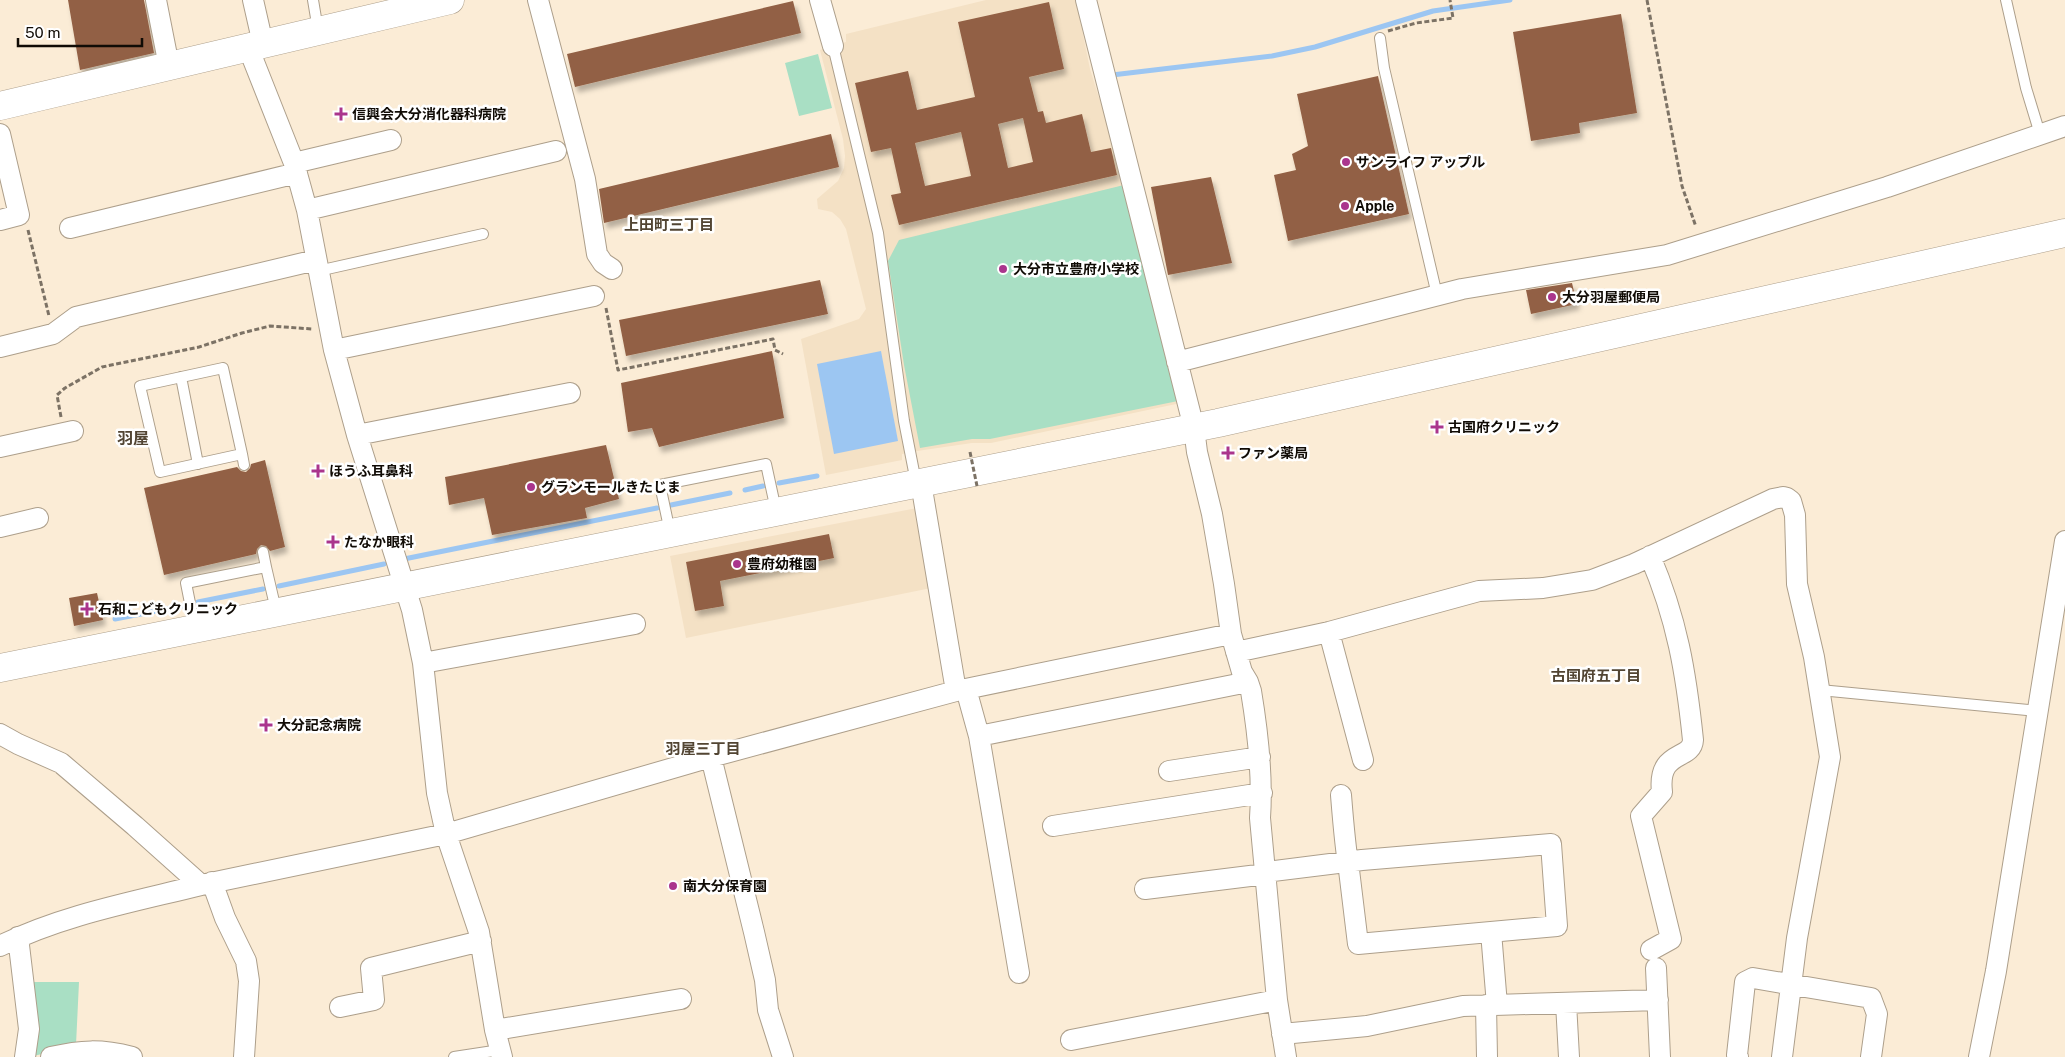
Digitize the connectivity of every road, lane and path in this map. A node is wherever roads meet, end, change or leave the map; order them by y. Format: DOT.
graph roads {
  1 [pos="156,0"];
  2 [pos="253,0"];
  3 [pos="313,0"];
  4 [pos="450,0"];
  5 [pos="538,0"];
  6 [pos="820,0"];
  7 [pos="1086,0"];
  8 [pos="1458,0"];
  9 [pos="1647,0"];
  10 [pos="2006,0"];
  11 [pos="1451,1"];
  12 [pos="395,6"];
  13 [pos="318,31"];
  14 [pos="1380,38"];
  15 [pos="255,46"];
  16 [pos="833,46"];
  17 [pos="169,66"];
  18 [pos="0,106"];
  19 [pos="2065,126"];
  20 [pos="0,134"];
  21 [pos="2040,134"];
  22 [pos="391,140"];
  23 [pos="556,151"];
  24 [pos="296,168"];
  25 [pos="308,210"];
  26 [pos="10,218"];
  27 [pos="70,228"];
  28 [pos="2065,233"];
  29 [pos="482,234"];
  30 [pos="1702,244"];
  31 [pos="317,265"];
  32 [pos="612,269"];
  33 [pos="1437,295"];
  34 [pos="600,301"];
  35 [pos="330,329"];
  36 [pos="53,334"];
  37 [pos="0,347"];
  38 [pos="334,350"];
  39 [pos="783,354"];
  40 [pos="1177,362"];
  41 [pos="180,377"];
  42 [pos="570,392"];
  43 [pos="1194,428"];
  44 [pos="73,431"];
  45 [pos="357,435"];
  46 [pos="0,447"];
  47 [pos="970,452"];
  48 [pos="242,454"];
  49 [pos="198,464"];
  50 [pos="244,465"];
  51 [pos="919,484"];
  52 [pos="977,486"];
  53 [pos="776,512"];
  54 [pos="38,518"];
  55 [pos="0,527"];
  56 [pos="670,533"];
  57 [pos="2065,541"];
  58 [pos="264,552"];
  59 [pos="1650,556"];
  60 [pos="266,566"];
  61 [pos="405,587"];
  62 [pos="277,613"];
  63 [pos="635,624"];
  64 [pos="195,629"];
  65 [pos="1329,632"];
  66 [pos="1233,643"];
  67 [pos="423,663"];
  68 [pos="0,668"];
  69 [pos="1248,682"];
  70 [pos="961,690"];
  71 [pos="1820,690"];
  72 [pos="2038,711"];
  73 [pos="0,734"];
  74 [pos="979,736"];
  75 [pos="711,757"];
  76 [pos="1260,757"];
  77 [pos="1363,760"];
  78 [pos="1170,771"];
  79 [pos="1262,793"];
  80 [pos="1341,795"];
  81 [pos="1053,826"];
  82 [pos="446,834"];
  83 [pos="1348,862"];
  84 [pos="1266,873"];
  85 [pos="206,883"];
  86 [pos="1145,889"];
  87 [pos="1491,932"];
  88 [pos="18,937"];
  89 [pos="481,941"];
  90 [pos="0,946"];
  91 [pos="1019,973"];
  92 [pos="1791,984"];
  93 [pos="681,999"];
  94 [pos="1277,1000"];
  95 [pos="1658,1000"];
  96 [pos="1566,1003"];
  97 [pos="1491,1005"];
  98 [pos="340,1007"];
  99 [pos="495,1030"];
  100 [pos="1282,1034"];
  101 [pos="1071,1040"];
  102 [pos="501,1054"];
  103 [pos="25,1057"];
  104 [pos="51,1057"];
  105 [pos="132,1057"];
  106 [pos="244,1057"];
  107 [pos="454,1057"];
  108 [pos="783,1057"];
  109 [pos="1286,1057"];
  110 [pos="1487,1057"];
  111 [pos="1569,1057"];
  112 [pos="1660,1057"];
  113 [pos="1738,1057"];
  114 [pos="1782,1057"];
  115 [pos="1871,1057"];
  116 [pos="1979,1057"];
  1 -- 17 [label="street"];
  2 -- 15 [label="street"];
  3 -- 13 [label="lane"];
  4 -- 12 [label="street"];
  5 -- 32 [label="street"];
  6 -- 16 [label="street"];
  7 -- 40 [label="street"];
  8 -- 11 [label="path"];
  9 -- 30 [label="path"];
  10 -- 21 [label="lane"];
  11 -- 14 [label="path"];
  12 -- 13 [label="street"];
  13 -- 15 [label="street"];
  14 -- 33 [label="lane"];
  15 -- 17 [label="street"];
  15 -- 24 [label="street"];
  16 -- 51 [label="lane"];
  17 -- 18 [label="street"];
  19 -- 21 [label="street"];
  20 -- 26 [label="street"];
  21 -- 30 [label="street"];
  22 -- 24 [label="street"];
  23 -- 25 [label="street"];
  24 -- 25 [label="street"];
  24 -- 27 [label="street"];
  25 -- 31 [label="street"];
  26 -- 36 [label="path"];
  28 -- 43 [label="street"];
  29 -- 31 [label="lane"];
  30 -- 33 [label="street"];
  31 -- 35 [label="street"];
  31 -- 36 [label="street"];
  33 -- 40 [label="street"];
  34 -- 38 [label="street"];
  34 -- 39 [label="path"];
  35 -- 38 [label="street"];
  35 -- 44 [label="path"];
  36 -- 37 [label="street"];
  38 -- 45 [label="street"];
  40 -- 43 [label="street"];
  41 -- 48 [label="lane"];
  41 -- 49 [label="lane"];
  41 -- 49 [label="lane"];
  42 -- 45 [label="street"];
  43 -- 51 [label="street"];
  43 -- 66 [label="street"];
  44 -- 46 [label="street"];
  45 -- 61 [label="street"];
  47 -- 52 [label="path, bridge"];
  48 -- 49 [label="lane"];
  48 -- 50 [label="lane"];
  51 -- 53 [label="street"];
  51 -- 70 [label="street"];
  53 -- 56 [label="street"];
  53 -- 56 [label="lane"];
  54 -- 55 [label="street"];
  56 -- 61 [label="street"];
  57 -- 72 [label="street"];
  58 -- 60 [label="lane"];
  59 -- 65 [label="street"];
  59 -- 71 [label="street"];
  59 -- 95 [label="street"];
  60 -- 62 [label="lane"];
  60 -- 64 [label="lane"];
  61 -- 62 [label="street"];
  61 -- 67 [label="street"];
  62 -- 64 [label="street"];
  63 -- 67 [label="street"];
  64 -- 68 [label="street"];
  65 -- 66 [label="street"];
  65 -- 77 [label="street"];
  66 -- 69 [label="street"];
  66 -- 70 [label="street"];
  67 -- 82 [label="street"];
  69 -- 74 [label="street"];
  69 -- 76 [label="street"];
  70 -- 74 [label="street"];
  70 -- 75 [label="street"];
  71 -- 72 [label="lane"];
  71 -- 92 [label="street"];
  72 -- 116 [label="street"];
  73 -- 85 [label="street"];
  74 -- 91 [label="street"];
  75 -- 82 [label="street"];
  75 -- 108 [label="street"];
  76 -- 78 [label="street"];
  76 -- 79 [label="street"];
  79 -- 81 [label="street"];
  79 -- 84 [label="street"];
  80 -- 83 [label="street"];
  82 -- 85 [label="street"];
  82 -- 89 [label="street"];
  83 -- 84 [label="street"];
  83 -- 87 [label="street"];
  83 -- 87 [label="street"];
  84 -- 86 [label="street"];
  84 -- 94 [label="street"];
  85 -- 88 [label="street"];
  85 -- 106 [label="street"];
  87 -- 97 [label="street"];
  88 -- 90 [label="street"];
  88 -- 103 [label="street"];
  89 -- 98 [label="street"];
  89 -- 99 [label="street"];
  92 -- 113 [label="street"];
  92 -- 114 [label="street"];
  92 -- 115 [label="street"];
  93 -- 99 [label="street"];
  94 -- 100 [label="street"];
  94 -- 101 [label="street"];
  95 -- 96 [label="street"];
  95 -- 112 [label="street"];
  96 -- 97 [label="street"];
  96 -- 111 [label="street"];
  97 -- 100 [label="street"];
  97 -- 110 [label="street"];
  99 -- 102 [label="street"];
  100 -- 109 [label="street"];
  102 -- 107 [label="lane"];
  104 -- 105 [label="street"];
}
